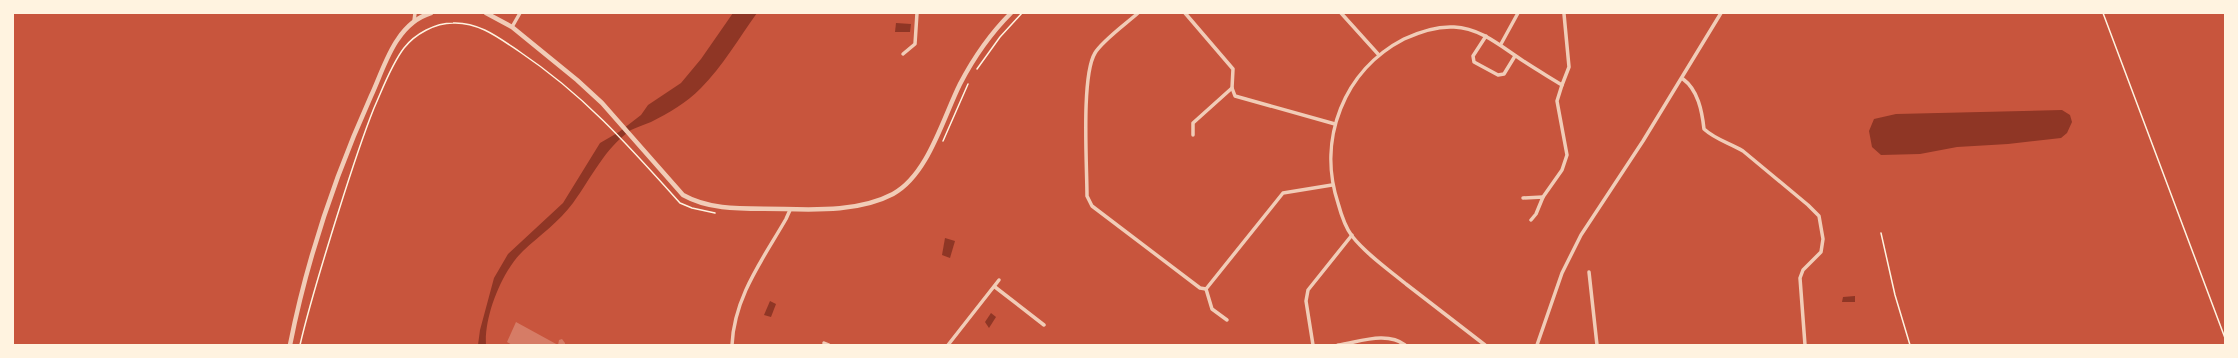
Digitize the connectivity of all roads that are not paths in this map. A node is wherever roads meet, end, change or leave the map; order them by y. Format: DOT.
graph roads {
  1 [pos="415,13"];
  2 [pos="431,13"];
  3 [pos="486,13"];
  4 [pos="520,13"];
  5 [pos="917,13"];
  6 [pos="1138,13"];
  7 [pos="1185,13"];
  8 [pos="1341,13"];
  9 [pos="1518,13"];
  10 [pos="1721,13"];
  11 [pos="1009,14"];
  12 [pos="1564,14"];
  13 [pos="414,21"];
  14 [pos="512,27"];
  15 [pos="1486,36"];
  16 [pos="1501,44"];
  17 [pos="902,54"];
  18 [pos="1378,54"];
  19 [pos="1515,56"];
  20 [pos="1683,79"];
  21 [pos="1562,85"];
  22 [pos="1232,88"];
  23 [pos="1335,124"];
  24 [pos="1193,135"];
  25 [pos="1332,185"];
  26 [pos="1543,197"];
  27 [pos="1523,198"];
  28 [pos="790,210"];
  29 [pos="1531,220"];
  30 [pos="1352,235"];
  31 [pos="1589,272"];
  32 [pos="1000,280"];
  33 [pos="995,287"];
  34 [pos="1206,289"];
  35 [pos="1227,320"];
  36 [pos="1044,325"];
  37 [pos="824,343"];
  38 [pos="290,345"];
  39 [pos="732,345"];
  40 [pos="829,345"];
  41 [pos="948,345"];
  42 [pos="1313,345"];
  43 [pos="1338,345"];
  44 [pos="1405,345"];
  45 [pos="1485,345"];
  46 [pos="1537,345"];
  47 [pos="1597,345"];
  48 [pos="1806,345"];
  1 -- 13 [label="street"];
  2 -- 13 [label="street"];
  3 -- 14 [label="street"];
  4 -- 14 [label="street"];
  5 -- 17 [label="street"];
  6 -- 34 [label="street"];
  7 -- 22 [label="street"];
  8 -- 18 [label="street"];
  9 -- 16 [label="street"];
  10 -- 20 [label="street"];
  11 -- 28 [label="street"];
  12 -- 21 [label="street"];
  13 -- 38 [label="street"];
  14 -- 28 [label="street"];
  15 -- 16 [label="street"];
  15 -- 18 [label="street"];
  15 -- 19 [label="street"];
  16 -- 19 [label="street"];
  18 -- 23 [label="street"];
  19 -- 21 [label="street"];
  20 -- 46 [label="street"];
  20 -- 48 [label="street"];
  21 -- 26 [label="street"];
  22 -- 23 [label="street"];
  22 -- 24 [label="street"];
  23 -- 25 [label="street"];
  25 -- 30 [label="street"];
  25 -- 34 [label="street"];
  26 -- 27 [label="street"];
  26 -- 29 [label="street"];
  28 -- 39 [label="street"];
  30 -- 42 [label="street"];
  30 -- 45 [label="street"];
  31 -- 47 [label="street"];
  32 -- 33 [label="street"];
  33 -- 36 [label="street"];
  33 -- 41 [label="street"];
  34 -- 35 [label="street"];
  37 -- 40 [label="street"];
  43 -- 44 [label="street"];
}
